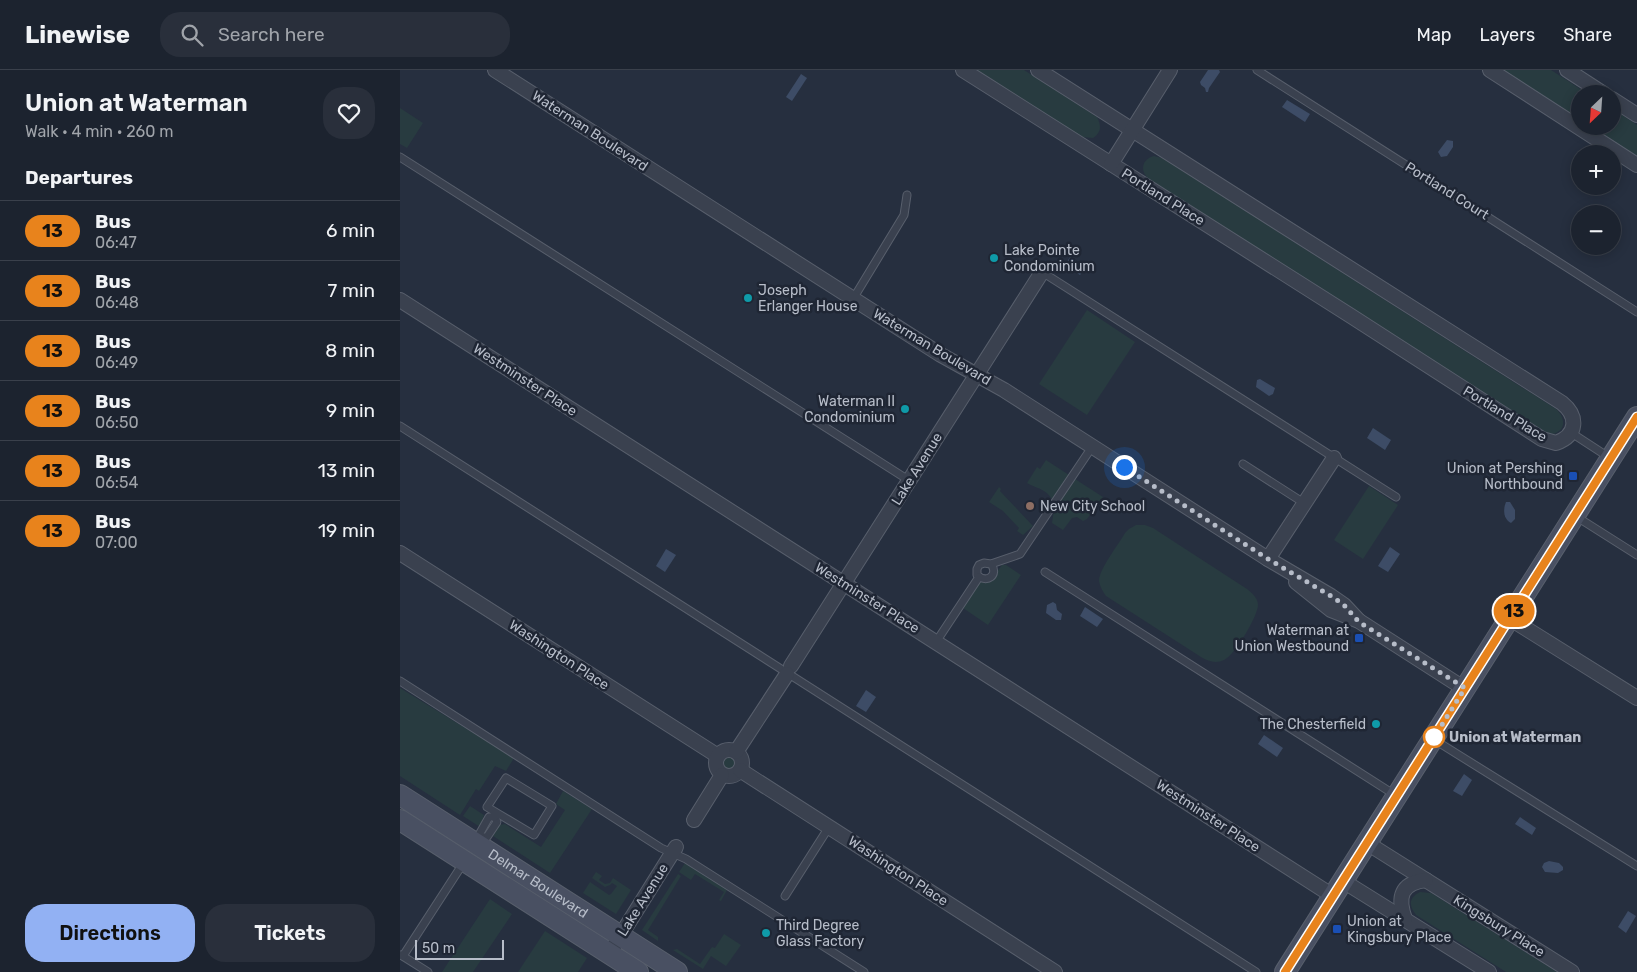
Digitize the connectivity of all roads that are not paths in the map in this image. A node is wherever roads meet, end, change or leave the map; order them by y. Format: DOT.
graph roads {
  1 [pos="495,70"];
  2 [pos="963,70"];
  3 [pos="1038,70"];
  4 [pos="1170,70"];
  5 [pos="1257,70"];
  6 [pos="1490,70"];
  7 [pos="1567,70"];
  8 [pos="1590,85"];
  9 [pos="1621,105"];
  10 [pos="1637,115"];
  11 [pos="1133,130"];
  12 [pos="400,157"];
  13 [pos="1111,164"];
  14 [pos="1637,164"];
  15 [pos="907,195"];
  16 [pos="1042,272"];
  17 [pos="853,299"];
  18 [pos="400,300"];
  19 [pos="1637,312"];
  20 [pos="977,375"];
  21 [pos="1637,417"];
  22 [pos="400,426"];
  23 [pos="1570,432"];
  24 [pos="1092,447"];
  25 [pos="1334,458"];
  26 [pos="1611,458"];
  27 [pos="1243,464"];
  28 [pos="910,481"];
  29 [pos="1396,497"];
  30 [pos="1304,503"];
  31 [pos="1574,515"];
  32 [pos="400,553"];
  33 [pos="1637,555"];
  34 [pos="1268,559"];
  35 [pos="991,564"];
  36 [pos="1045,572"];
  37 [pos="979,577"];
  38 [pos="844,584"];
  39 [pos="1509,618"];
  40 [pos="936,642"];
  41 [pos="789,670"];
  42 [pos="400,681"];
  43 [pos="1465,688"];
  44 [pos="1637,698"];
  45 [pos="1433,739"];
  46 [pos="736,752"];
  47 [pos="718,756"];
  48 [pos="740,770"];
  49 [pos="722,775"];
  50 [pos="400,794"];
  51 [pos="1396,796"];
  52 [pos="496,815"];
  53 [pos="400,820"];
  54 [pos="694,820"];
  55 [pos="828,827"];
  56 [pos="479,840"];
  57 [pos="1367,843"];
  58 [pos="675,850"];
  59 [pos="465,861"];
  60 [pos="1637,866"];
  61 [pos="1426,880"];
  62 [pos="1338,888"];
  63 [pos="785,896"];
  64 [pos="1405,919"];
  65 [pos="620,936"];
  66 [pos="609,954"];
  67 [pos="401,955"];
  68 [pos="428,972"];
  69 [pos="638,972"];
  70 [pos="677,972"];
  71 [pos="864,972"];
  72 [pos="1055,972"];
  73 [pos="1256,972"];
  74 [pos="1285,972"];
  75 [pos="1489,972"];
  76 [pos="1572,972"];
  1 -- 17 [label="street, Waterman Boulevard"];
  2 -- 13 [label="street, Portland Place"];
  3 -- 11 [label="street, Portland Place"];
  4 -- 11 [label="street"];
  5 -- 19 [label="lane, Portland Court"];
  6 -- 14 [label="street"];
  7 -- 8 [label="street"];
  9 -- 10 [label="street"];
  11 -- 13 [label="street"];
  11 -- 23 [label="street, Portland Place"];
  12 -- 28 [label="lane"];
  13 -- 23 [label="street, Portland Place"];
  15 -- 17 [label="lane"];
  16 -- 20 [label="street, Lake Avenue"];
  16 -- 25 [label="lane"];
  17 -- 20 [label="street, Waterman Boulevard"];
  18 -- 38 [label="street, Westminster Place"];
  20 -- 24 [label="street, Waterman Boulevard"];
  20 -- 28 [label="street, Lake Avenue"];
  21 -- 26 [label="main road"];
  22 -- 41 [label="lane"];
  23 -- 26 [label="lane"];
  24 -- 34 [label="street, Waterman Boulevard"];
  24 -- 35 [label="lane"];
  25 -- 29 [label="lane"];
  25 -- 30 [label="street"];
  26 -- 31 [label="main road"];
  27 -- 30 [label="lane"];
  28 -- 38 [label="street, Lake Avenue"];
  30 -- 34 [label="street"];
  31 -- 33 [label="lane"];
  31 -- 39 [label="main road"];
  32 -- 47 [label="street, Washington Place"];
  34 -- 43 [label="street, Waterman Boulevard"];
  35 -- 37 [label="lane"];
  35 -- 37 [label="lane"];
  36 -- 51 [label="lane"];
  37 -- 40 [label="lane"];
  38 -- 40 [label="street, Westminster Place"];
  38 -- 41 [label="street, Lake Avenue"];
  39 -- 43 [label="main road"];
  39 -- 44 [label="street"];
  40 -- 62 [label="street, Westminster Place"];
  41 -- 46 [label="street, Lake Avenue"];
  41 -- 73 [label="lane"];
  42 -- 58 [label="lane"];
  43 -- 45 [label="main road"];
  45 -- 51 [label="main road"];
  45 -- 60 [label="lane"];
  46 -- 47 [label="street"];
  46 -- 48 [label="street"];
  47 -- 49 [label="street"];
  48 -- 49 [label="street"];
  48 -- 55 [label="street, Washington Place"];
  49 -- 54 [label="street"];
  50 -- 56 [label="main road, Delmar Boulevard"];
  51 -- 57 [label="main road"];
  52 -- 52 [label="lane"];
  52 -- 56 [label="lane"];
  53 -- 59 [label="main road, Delmar Boulevard"];
  55 -- 63 [label="lane"];
  55 -- 72 [label="street, Washington Place"];
  56 -- 59 [label="lane"];
  56 -- 65 [label="main road, Delmar Boulevard"];
  57 -- 61 [label="street, Kingsbury Place"];
  57 -- 62 [label="main road"];
  58 -- 65 [label="street, Lake Avenue"];
  58 -- 71 [label="lane"];
  59 -- 66 [label="main road, Delmar Boulevard"];
  59 -- 67 [label="lane"];
  61 -- 64 [label="street"];
  61 -- 76 [label="street, Kingsbury Place"];
  62 -- 64 [label="street"];
  62 -- 74 [label="main road"];
  64 -- 75 [label="street"];
  65 -- 66 [label="street, Lake Avenue"];
  65 -- 70 [label="main road, Delmar Boulevard"];
  66 -- 69 [label="main road, Delmar Boulevard"];
  67 -- 68 [label="lane"];
}
